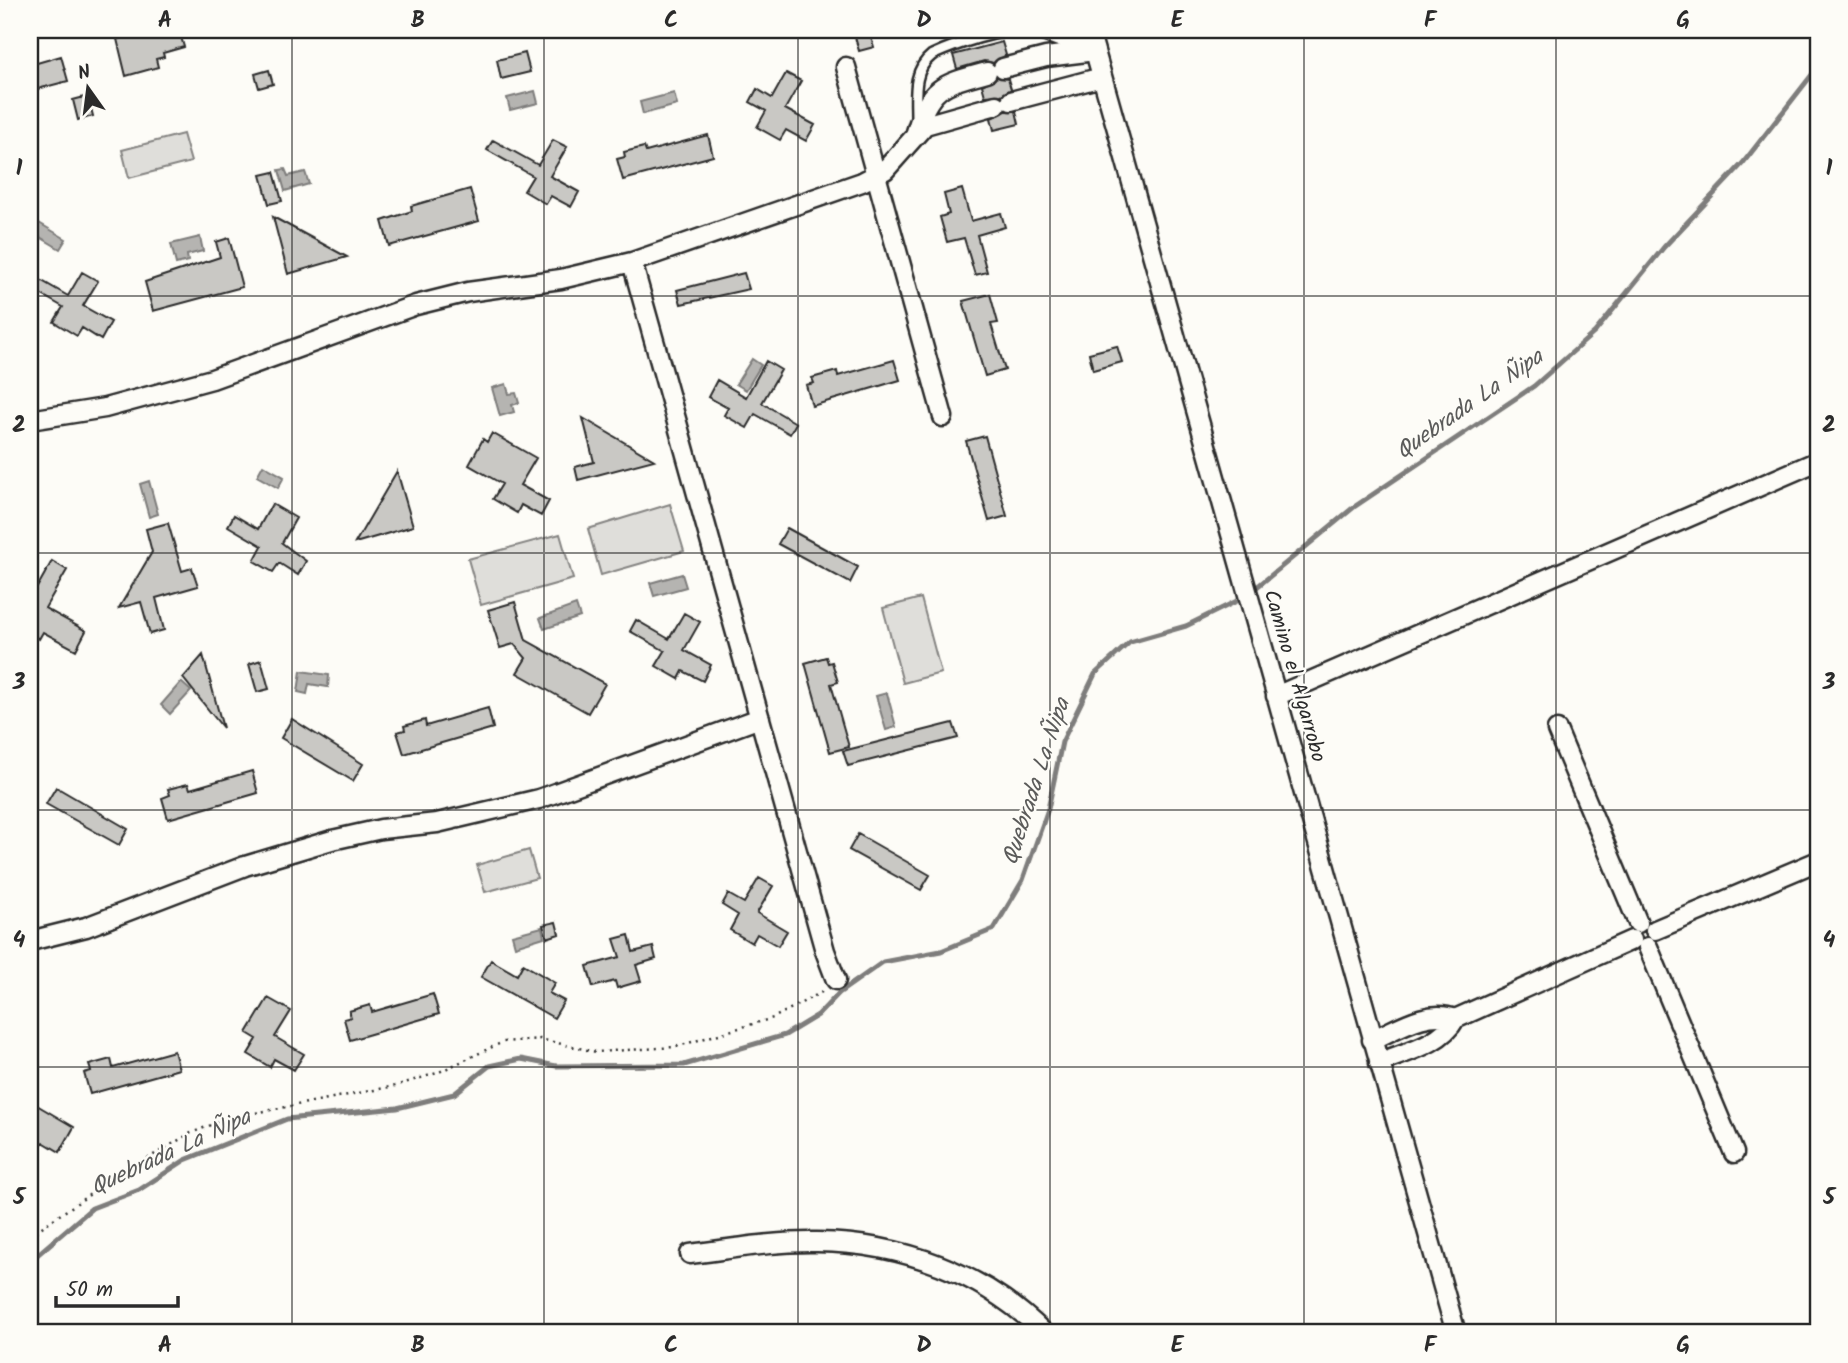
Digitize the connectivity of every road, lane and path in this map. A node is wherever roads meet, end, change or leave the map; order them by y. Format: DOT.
graph roads {
  1 [pos="1092,41"];
  2 [pos="846,67"];
  3 [pos="1102,77"];
  4 [pos="916,132"];
  5 [pos="877,175"];
  6 [pos="632,262"];
  7 [pos="943,417"];
  8 [pos="30,421"];
  9 [pos="1818,461"];
  10 [pos="1276,696"];
  11 [pos="760,718"];
  12 [pos="1557,730"];
  13 [pos="1818,861"];
  14 [pos="1643,935"];
  15 [pos="30,940"];
  16 [pos="836,980"];
  17 [pos="1455,1019"];
  18 [pos="1372,1040"];
  19 [pos="1379,1063"];
  20 [pos="1734,1153"];
  21 [pos="30,1236"];
  22 [pos="690,1254"];
  23 [pos="1044,1333"];
  24 [pos="1456,1333"];
  1 -- 3 [label="street, Camino el Algarrobo"];
  1 -- 4 [label="street"];
  1 -- 4 [label="lane"];
  2 -- 5 [label="street"];
  3 -- 4 [label="street"];
  3 -- 10 [label="street, Camino el Algarrobo"];
  4 -- 5 [label="street"];
  5 -- 6 [label="street"];
  5 -- 7 [label="street"];
  6 -- 8 [label="street"];
  6 -- 11 [label="street"];
  9 -- 10 [label="street"];
  10 -- 18 [label="street, Camino el Algarrobo"];
  11 -- 15 [label="street"];
  11 -- 16 [label="street"];
  12 -- 14 [label="street"];
  13 -- 14 [label="street"];
  14 -- 17 [label="street"];
  14 -- 20 [label="street"];
  16 -- 21 [label="path"];
  17 -- 18 [label="street"];
  17 -- 19 [label="street"];
  18 -- 19 [label="street, Camino el Algarrobo"];
  19 -- 24 [label="street, Camino el Algarrobo"];
  22 -- 23 [label="street"];
}
